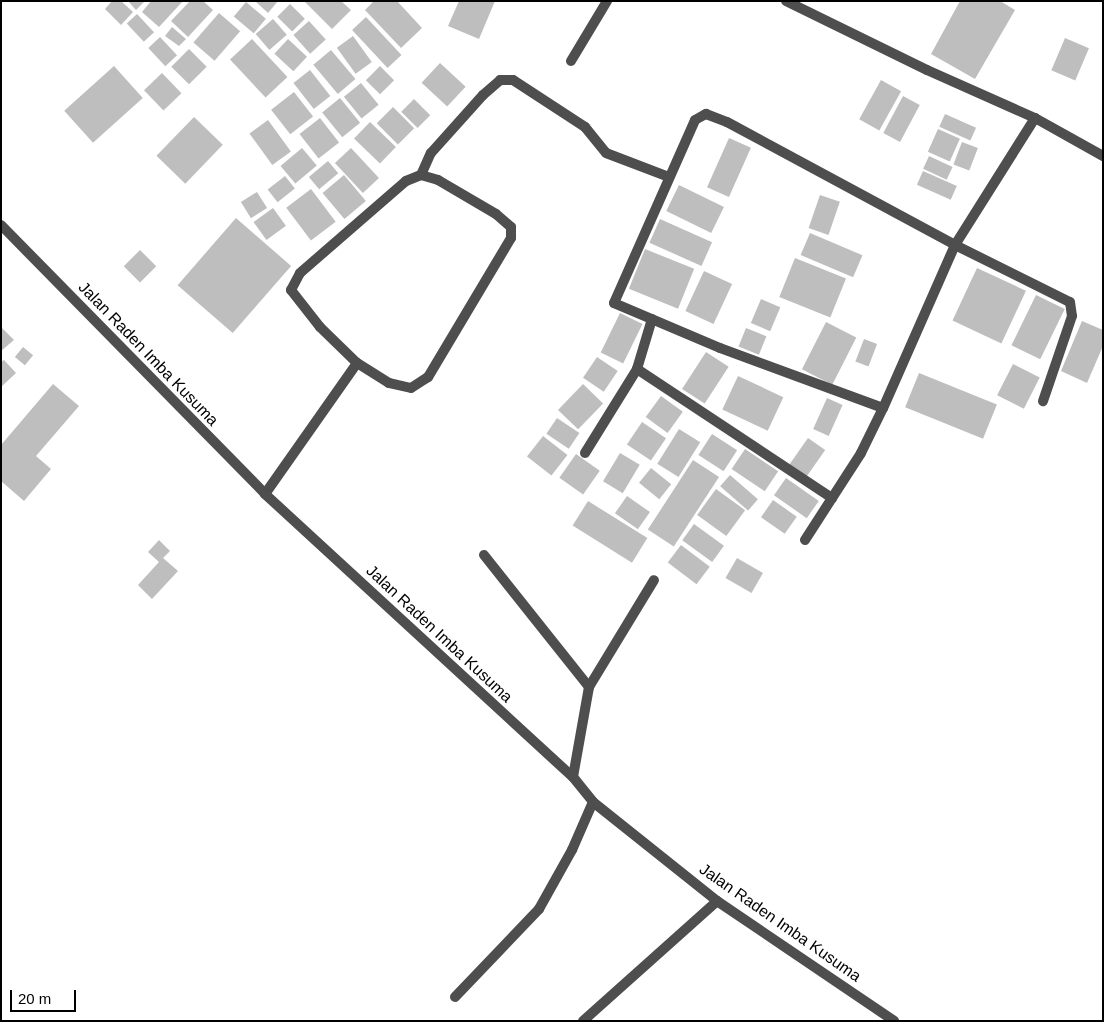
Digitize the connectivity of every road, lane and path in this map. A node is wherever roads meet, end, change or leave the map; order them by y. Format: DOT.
graph roads {
  1 [pos="607,1"];
  2 [pos="786,1"];
  3 [pos="571,61"];
  4 [pos="1035,118"];
  5 [pos="1103,156"];
  6 [pos="421,175"];
  7 [pos="669,177"];
  8 [pos="1,225"];
  9 [pos="955,245"];
  10 [pos="652,319"];
  11 [pos="357,363"];
  12 [pos="637,369"];
  13 [pos="1043,401"];
  14 [pos="883,408"];
  15 [pos="585,453"];
  16 [pos="265,494"];
  17 [pos="832,498"];
  18 [pos="805,540"];
  19 [pos="484,554"];
  20 [pos="654,580"];
  21 [pos="589,687"];
  22 [pos="572,777"];
  23 [pos="593,802"];
  24 [pos="716,901"];
  25 [pos="455,997"];
  26 [pos="583,1021"];
  27 [pos="894,1021"];
  1 -- 3 [label="street"];
  2 -- 4 [label="street"];
  4 -- 5 [label="street"];
  4 -- 9 [label="street"];
  6 -- 7 [label="street"];
  6 -- 11 [label="street"];
  6 -- 11 [label="street"];
  7 -- 9 [label="street"];
  7 -- 10 [label="street"];
  8 -- 16 [label="street, Jalan Raden Imba Kusuma"];
  9 -- 13 [label="street"];
  9 -- 14 [label="street"];
  10 -- 12 [label="street"];
  10 -- 14 [label="street"];
  11 -- 16 [label="street"];
  12 -- 15 [label="street"];
  12 -- 17 [label="street"];
  14 -- 17 [label="street"];
  16 -- 22 [label="street, Jalan Raden Imba Kusuma"];
  17 -- 18 [label="street"];
  19 -- 21 [label="street"];
  20 -- 21 [label="street"];
  21 -- 22 [label="street"];
  22 -- 23 [label="street, Jalan Raden Imba Kusuma"];
  23 -- 24 [label="street, Jalan Raden Imba Kusuma"];
  23 -- 25 [label="street"];
  24 -- 26 [label="street"];
  24 -- 27 [label="street, Jalan Raden Imba Kusuma"];
}
